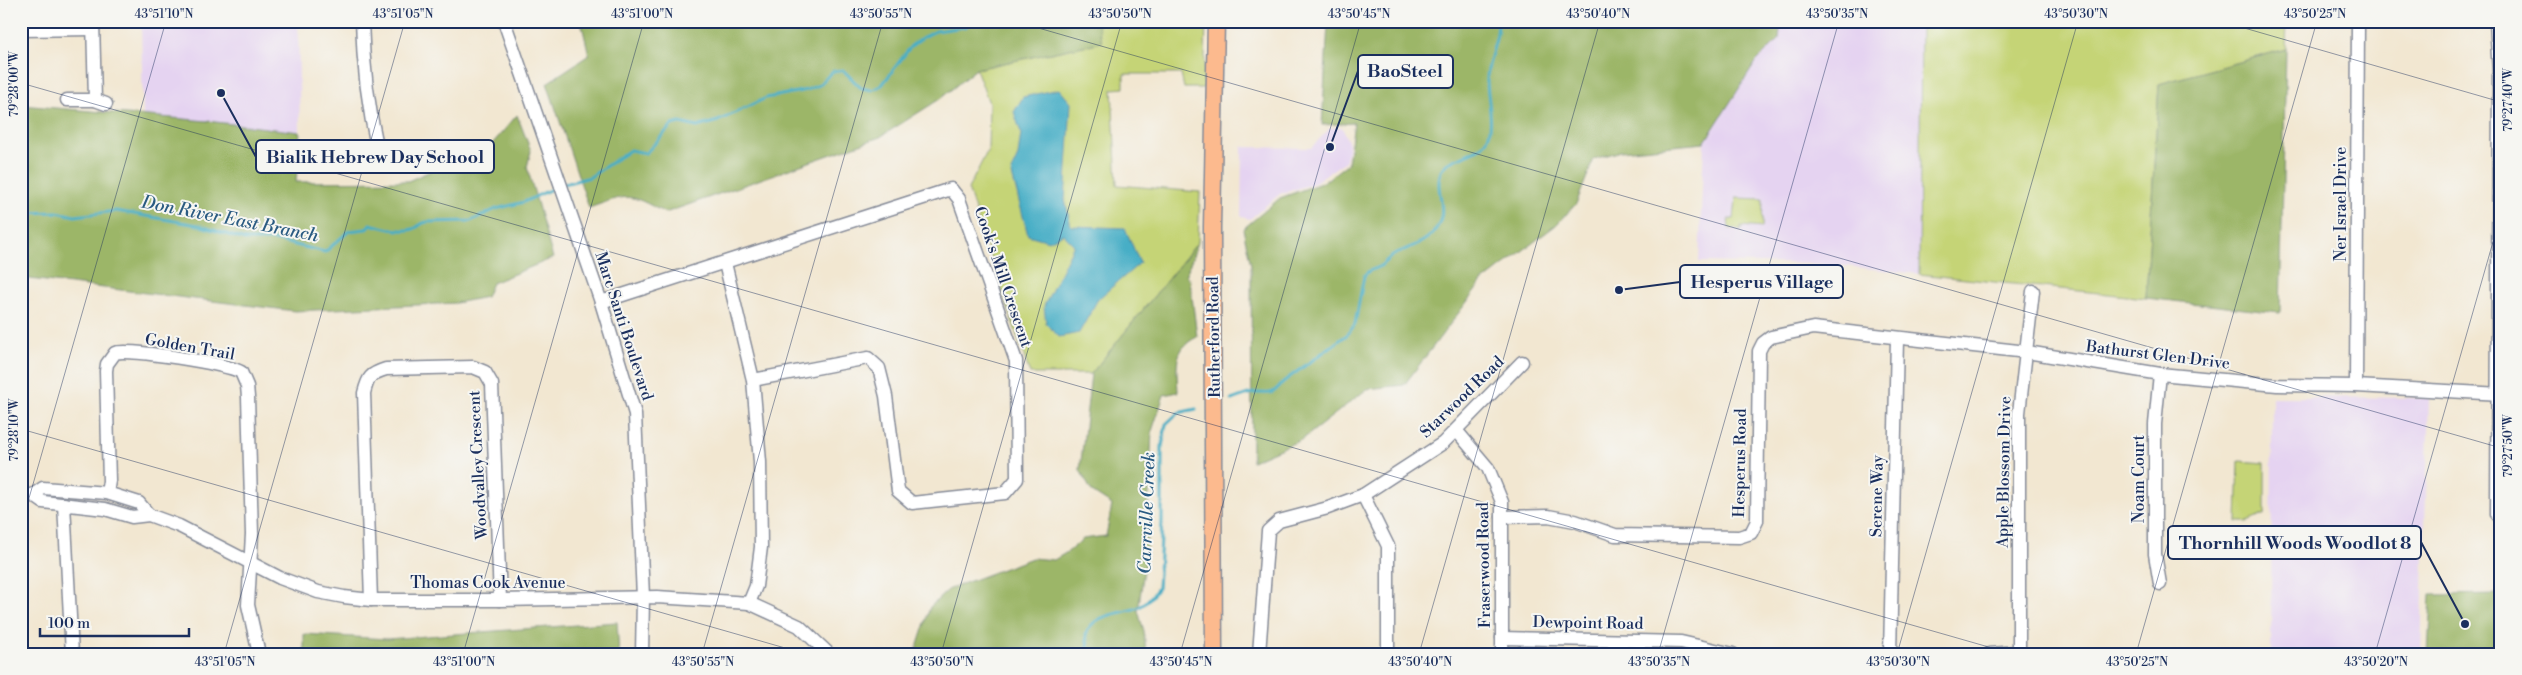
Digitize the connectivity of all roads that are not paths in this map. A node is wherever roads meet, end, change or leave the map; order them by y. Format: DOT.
graph roads {
  1 [pos="362,21"];
  2 [pos="504,21"];
  3 [pos="1216,21"];
  4 [pos="2358,21"];
  5 [pos="2496,21"];
  6 [pos="93,25"];
  7 [pos="21,30"];
  8 [pos="67,100"];
  9 [pos="378,150"];
  10 [pos="725,263"];
  11 [pos="2033,291"];
  12 [pos="601,302"];
  13 [pos="1813,328"];
  14 [pos="1897,339"];
  15 [pos="2027,352"];
  16 [pos="1522,362"];
  17 [pos="2160,374"];
  18 [pos="754,380"];
  19 [pos="2356,386"];
  20 [pos="2499,394"];
  21 [pos="1456,430"];
  22 [pos="107,493"];
  23 [pos="27,495"];
  24 [pos="1363,495"];
  25 [pos="64,504"];
  26 [pos="149,515"];
  27 [pos="1502,517"];
  28 [pos="2501,518"];
  29 [pos="250,564"];
  30 [pos="2160,584"];
  31 [pos="643,597"];
  32 [pos="371,600"];
  33 [pos="500,600"];
  34 [pos="749,603"];
  35 [pos="1502,638"];
  36 [pos="2019,653"];
  37 [pos="72,654"];
  38 [pos="259,654"];
  39 [pos="642,654"];
  40 [pos="829,654"];
  41 [pos="1214,654"];
  42 [pos="1259,654"];
  43 [pos="1388,654"];
  44 [pos="1502,654"];
  45 [pos="1733,654"];
  46 [pos="1890,654"];
  47 [pos="1989,654"];
  1 -- 9 [label="street"];
  2 -- 12 [label="street, Marc Santi Boulevard"];
  3 -- 41 [label="main road, Rutherford Road"];
  4 -- 19 [label="street, Ner Israel Drive"];
  5 -- 20 [label="street"];
  6 -- 7 [label="street"];
  6 -- 8 [label="street"];
  10 -- 12 [label="street, Cook's Mill Crescent"];
  10 -- 18 [label="street"];
  10 -- 18 [label="street, Cook's Mill Crescent"];
  11 -- 15 [label="street, Apple Blossom Drive"];
  12 -- 31 [label="street, Marc Santi Boulevard"];
  13 -- 14 [label="street, Bathurst Glen Drive"];
  13 -- 27 [label="street, Hesperus Road"];
  14 -- 15 [label="street, Bathurst Glen Drive"];
  14 -- 46 [label="street, Serene Way"];
  15 -- 17 [label="street, Bathurst Glen Drive"];
  15 -- 36 [label="street, Apple Blossom Drive"];
  16 -- 21 [label="street, Starwood Road"];
  17 -- 19 [label="street, Bathurst Glen Drive"];
  17 -- 30 [label="street, Noam Court"];
  18 -- 34 [label="street"];
  19 -- 20 [label="street, Bathurst Glen Drive"];
  20 -- 28 [label="street"];
  21 -- 24 [label="street, Starwood Road"];
  21 -- 27 [label="street, Fraserwood Road"];
  22 -- 23 [label="street, Thomas Cook Avenue"];
  22 -- 26 [label="street, Thomas Cook Avenue"];
  22 -- 29 [label="street, Golden Trail"];
  23 -- 25 [label="street, Thomas Cook Avenue"];
  24 -- 42 [label="street, Starwood Road"];
  24 -- 43 [label="street"];
  25 -- 26 [label="street, Thomas Cook Avenue"];
  25 -- 37 [label="street"];
  26 -- 29 [label="street, Thomas Cook Avenue"];
  27 -- 35 [label="street, Fraserwood Road"];
  29 -- 32 [label="street, Thomas Cook Avenue"];
  29 -- 38 [label="street"];
  31 -- 33 [label="street, Thomas Cook Avenue"];
  31 -- 34 [label="street, Thomas Cook Avenue"];
  31 -- 39 [label="street, Marc Santi Boulevard"];
  32 -- 33 [label="street, Thomas Cook Avenue"];
  32 -- 33 [label="street, Woodvalley Crescent"];
  34 -- 40 [label="street, Thomas Cook Avenue"];
  35 -- 44 [label="street, Fraserwood Road"];
  35 -- 45 [label="street, Dewpoint Road"];
  36 -- 47 [label="street"];
}
